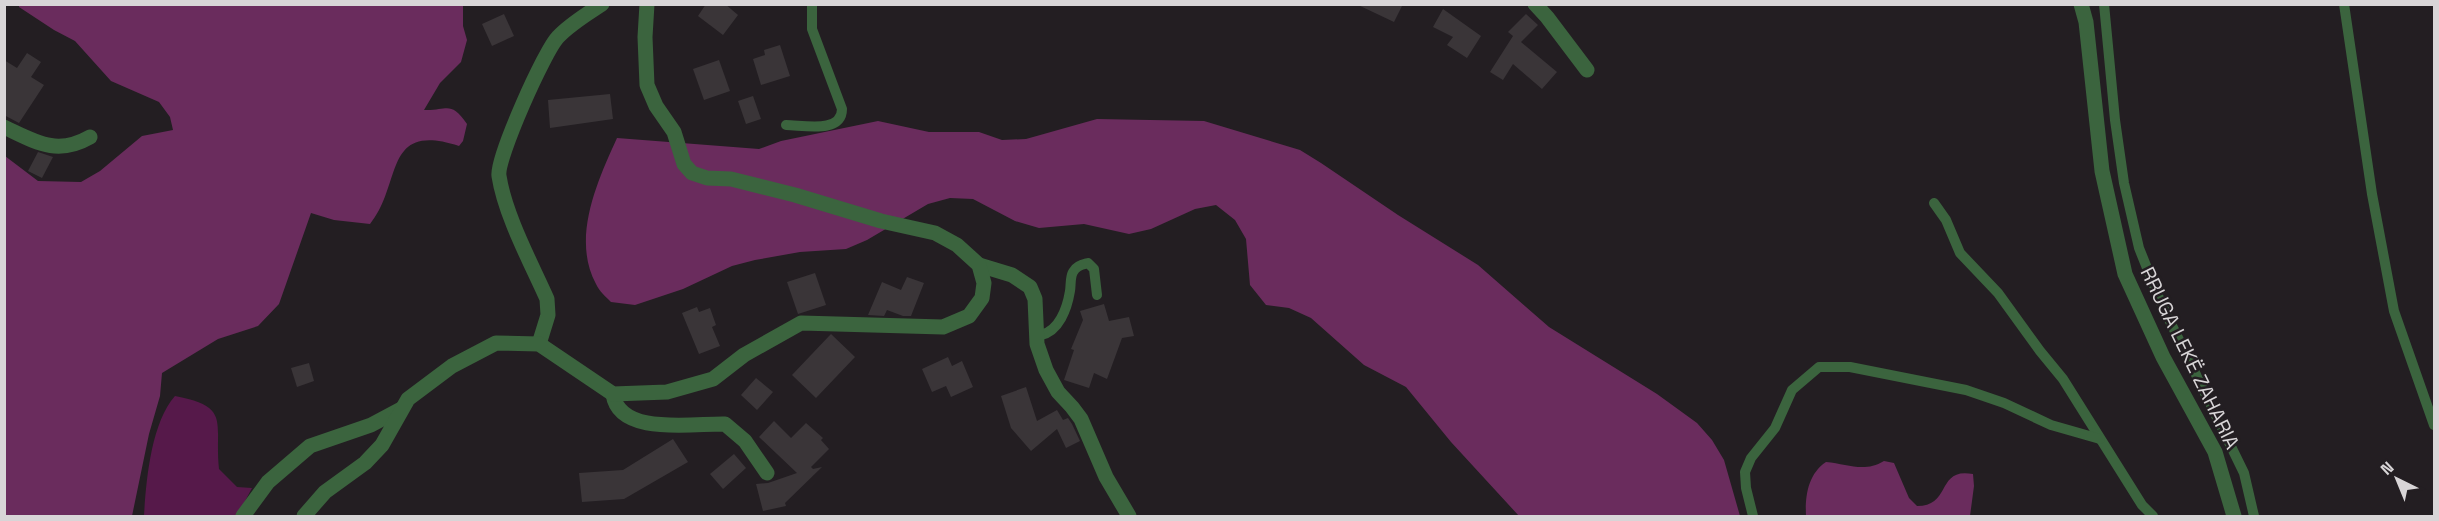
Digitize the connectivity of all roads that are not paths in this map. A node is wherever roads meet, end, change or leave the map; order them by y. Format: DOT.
graph roads {
  1 [pos="602,4"];
  2 [pos="647,4"];
  3 [pos="812,4"];
  4 [pos="1535,4"];
  5 [pos="2081,4"];
  6 [pos="2104,4"];
  7 [pos="2343,4"];
  8 [pos="1587,70"];
  9 [pos="786,125"];
  10 [pos="4,127"];
  11 [pos="90,137"];
  12 [pos="1934,203"];
  13 [pos="979,265"];
  14 [pos="1097,295"];
  15 [pos="1035,331"];
  16 [pos="539,344"];
  17 [pos="613,394"];
  18 [pos="401,410"];
  19 [pos="2434,425"];
  20 [pos="2100,439"];
  21 [pos="767,473"];
  22 [pos="243,516"];
  23 [pos="304,516"];
  24 [pos="1130,516"];
  25 [pos="1753,516"];
  26 [pos="2153,516"];
  27 [pos="2234,516"];
  28 [pos="2254,516"];
  1 -- 16 [label="street"];
  2 -- 13 [label="street"];
  3 -- 9 [label="lane"];
  4 -- 8 [label="street"];
  5 -- 27 [label="street, RRUGA LEKË ZAHARIA"];
  6 -- 28 [label="lane"];
  7 -- 19 [label="lane"];
  10 -- 11 [label="street"];
  12 -- 20 [label="lane"];
  13 -- 15 [label="street"];
  13 -- 17 [label="street"];
  14 -- 15 [label="lane"];
  15 -- 24 [label="street"];
  16 -- 17 [label="street"];
  16 -- 18 [label="street"];
  17 -- 21 [label="street"];
  18 -- 22 [label="street"];
  18 -- 23 [label="street"];
  20 -- 25 [label="lane"];
  20 -- 26 [label="lane"];
}
